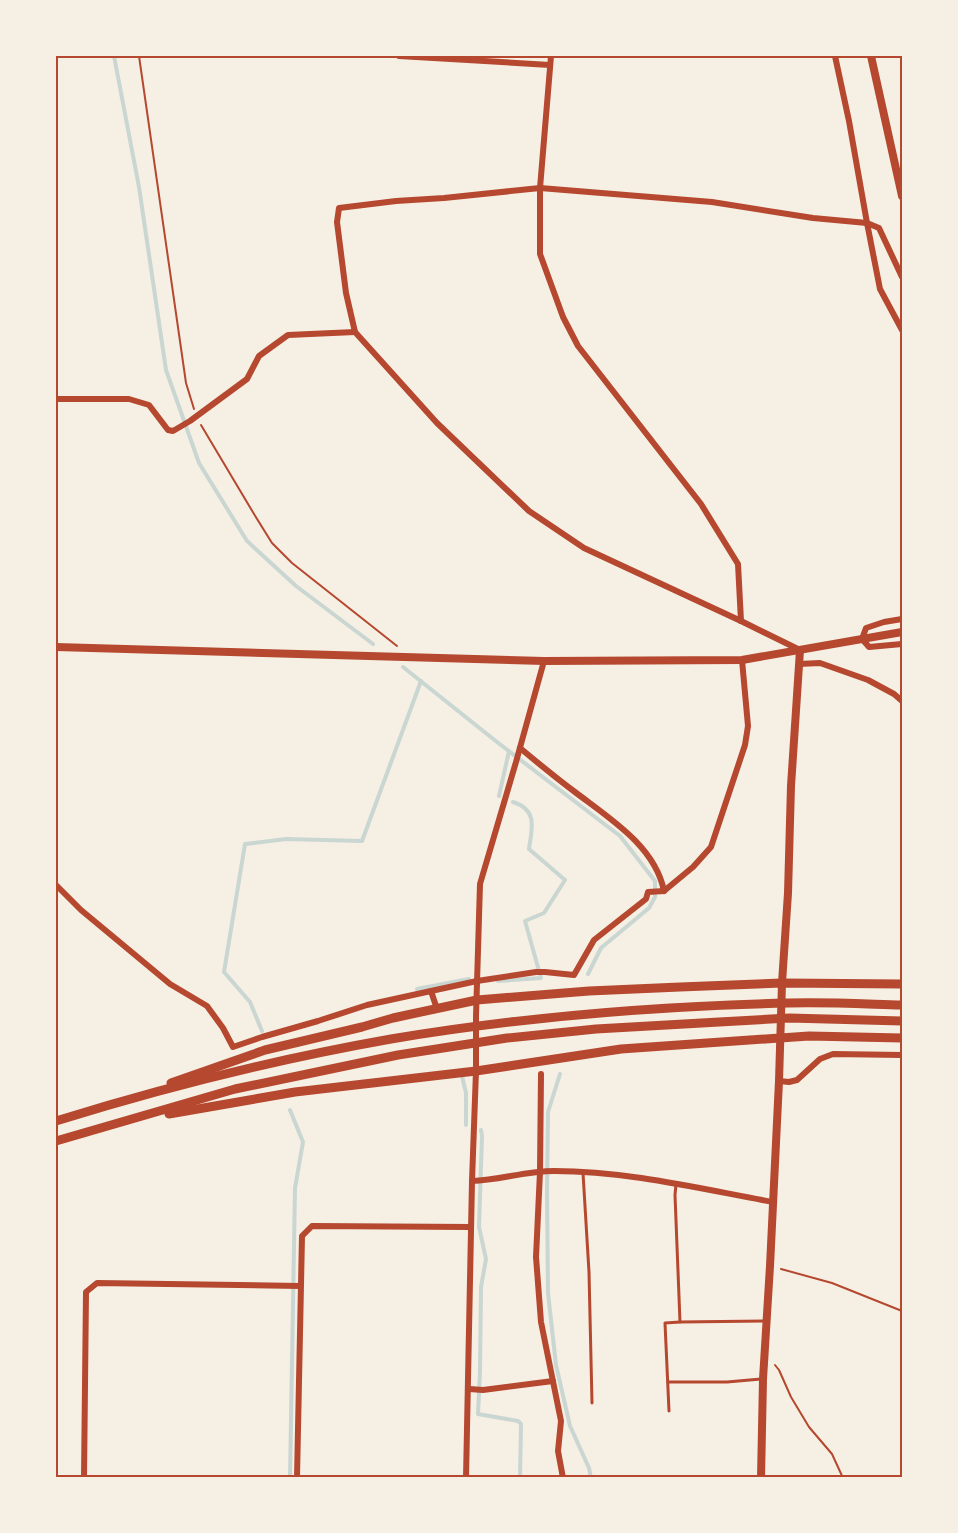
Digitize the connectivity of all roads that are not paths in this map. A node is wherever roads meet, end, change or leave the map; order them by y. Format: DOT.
graph roads {
  1 [pos="399,56"];
  2 [pos="551,56"];
  3 [pos="835,56"];
  4 [pos="871,56"];
  5 [pos="550,65"];
  6 [pos="540,188"];
  7 [pos="903,196"];
  8 [pos="867,223"];
  9 [pos="903,277"];
  10 [pos="903,330"];
  11 [pos="355,332"];
  12 [pos="56,399"];
  13 [pos="903,619"];
  14 [pos="741,621"];
  15 [pos="903,632"];
  16 [pos="862,639"];
  17 [pos="903,644"];
  18 [pos="56,647"];
  19 [pos="800,650"];
  20 [pos="742,660"];
  21 [pos="544,661"];
  22 [pos="799,664"];
  23 [pos="903,701"];
  24 [pos="520,750"];
  25 [pos="56,885"];
  26 [pos="662,891"];
  27 [pos="477,981"];
  28 [pos="782,983"];
  29 [pos="903,984"];
  30 [pos="431,992"];
  31 [pos="477,1000"];
  32 [pos="903,1005"];
  33 [pos="437,1009"];
  34 [pos="903,1021"];
  35 [pos="780,1037"];
  36 [pos="903,1038"];
  37 [pos="903,1055"];
  38 [pos="476,1071"];
  39 [pos="541,1074"];
  40 [pos="779,1082"];
  41 [pos="117,1102"];
  42 [pos="56,1121"];
  43 [pos="125,1122"];
  44 [pos="56,1141"];
  45 [pos="542,1172"];
  46 [pos="583,1173"];
  47 [pos="478,1181"];
  48 [pos="676,1185"];
  49 [pos="772,1202"];
  50 [pos="471,1227"];
  51 [pos="299,1286"];
  52 [pos="767,1321"];
  53 [pos="680,1322"];
  54 [pos="763,1379"];
  55 [pos="553,1381"];
  56 [pos="668,1382"];
  57 [pos="472,1390"];
  58 [pos="592,1403"];
  59 [pos="669,1411"];
  60 [pos="84,1478"];
  61 [pos="297,1478"];
  62 [pos="466,1478"];
  63 [pos="563,1478"];
  64 [pos="761,1478"];
  1 -- 5 [label="street"];
  2 -- 5 [label="street"];
  3 -- 8 [label="street"];
  4 -- 7 [label="main road"];
  5 -- 6 [label="street"];
  6 -- 8 [label="street"];
  6 -- 11 [label="street"];
  6 -- 14 [label="street"];
  8 -- 9 [label="street"];
  8 -- 10 [label="street"];
  11 -- 12 [label="street"];
  11 -- 14 [label="street"];
  13 -- 16 [label="street"];
  14 -- 19 [label="street"];
  15 -- 16 [label="street"];
  16 -- 17 [label="street"];
  16 -- 19 [label="street"];
  18 -- 21 [label="street"];
  19 -- 20 [label="street"];
  19 -- 22 [label="street"];
  20 -- 21 [label="street"];
  20 -- 26 [label="street"];
  21 -- 24 [label="street"];
  22 -- 23 [label="street"];
  22 -- 28 [label="street"];
  24 -- 26 [label="street"];
  24 -- 27 [label="street"];
  25 -- 30 [label="street"];
  26 -- 27 [label="street"];
  27 -- 30 [label="street"];
  27 -- 31 [label="street"];
  28 -- 29 [label="highway"];
  28 -- 31 [label="highway"];
  28 -- 35 [label="street"];
  30 -- 33 [label="street"];
  31 -- 33 [label="highway"];
  31 -- 38 [label="street"];
  32 -- 41 [label="highway"];
  33 -- 41 [label="highway"];
  34 -- 43 [label="highway"];
  35 -- 36 [label="highway"];
  35 -- 38 [label="highway"];
  35 -- 40 [label="street"];
  37 -- 40 [label="street"];
  38 -- 43 [label="highway"];
  38 -- 47 [label="street"];
  39 -- 45 [label="street"];
  40 -- 49 [label="street"];
  41 -- 42 [label="highway"];
  43 -- 44 [label="highway"];
  45 -- 46 [label="street"];
  45 -- 47 [label="street"];
  45 -- 55 [label="street"];
  46 -- 48 [label="street"];
  46 -- 58 [label="lane"];
  47 -- 50 [label="street"];
  48 -- 49 [label="street"];
  48 -- 53 [label="lane"];
  49 -- 52 [label="street"];
  50 -- 51 [label="street"];
  50 -- 57 [label="street"];
  51 -- 60 [label="street"];
  51 -- 61 [label="street"];
  52 -- 53 [label="lane"];
  52 -- 54 [label="street"];
  53 -- 56 [label="lane"];
  54 -- 56 [label="lane"];
  54 -- 64 [label="street"];
  55 -- 57 [label="street"];
  55 -- 63 [label="street"];
  56 -- 59 [label="lane"];
  57 -- 62 [label="street"];
}
